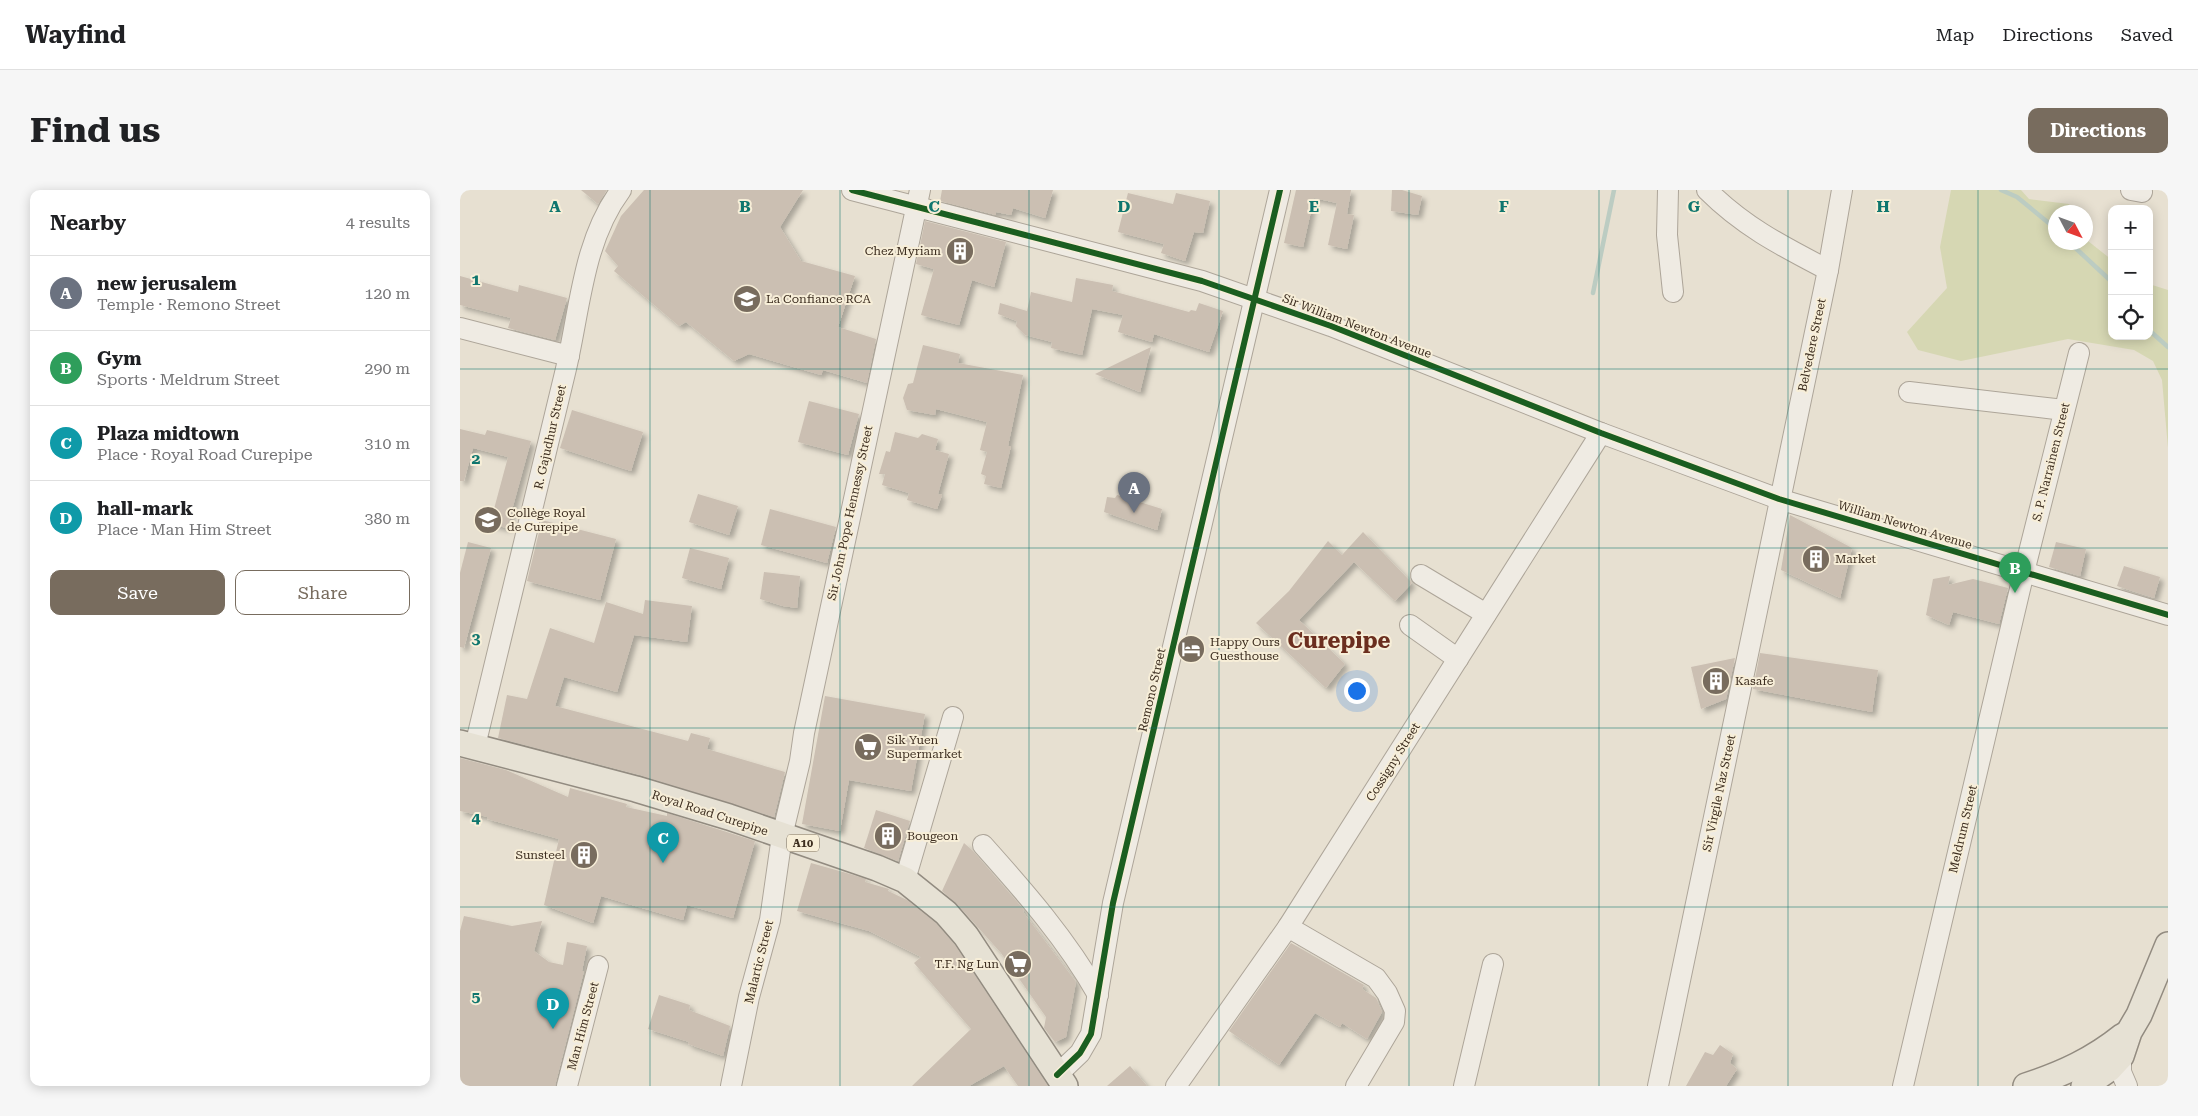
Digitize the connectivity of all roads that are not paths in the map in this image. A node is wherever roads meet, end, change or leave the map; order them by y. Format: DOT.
graph roads {
  1 [pos="621,190"];
  2 [pos="852,190"];
  3 [pos="1280,190"];
  4 [pos="1668,190"];
  5 [pos="1707,190"];
  6 [pos="1842,190"];
  7 [pos="918,199"];
  8 [pos="1828,270"];
  9 [pos="1673,292"];
  10 [pos="1254,298"];
  11 [pos="460,328"];
  12 [pos="2079,353"];
  13 [pos="569,356"];
  14 [pos="1909,392"];
  15 [pos="2064,410"];
  16 [pos="1601,433"];
  17 [pos="1779,499"];
  18 [pos="2024,572"];
  19 [pos="1421,575"];
  20 [pos="1486,614"];
  21 [pos="2168,615"];
  22 [pos="1410,624"];
  23 [pos="1458,659"];
  24 [pos="953,717"];
  25 [pos="468,745"];
  26 [pos="782,836"];
  27 [pos="983,845"];
  28 [pos="905,880"];
  29 [pos="1288,927"];
  30 [pos="2168,945"];
  31 [pos="1492,964"];
  32 [pos="598,966"];
  33 [pos="1098,995"];
  34 [pos="2129,1032"];
  35 [pos="2121,1056"];
  36 [pos="1061,1081"];
  37 [pos="2091,1085"];
  38 [pos="567,1086"];
  39 [pos="731,1086"];
  40 [pos="1176,1086"];
  41 [pos="1356,1086"];
  42 [pos="1464,1086"];
  43 [pos="1658,1086"];
  44 [pos="1903,1086"];
  45 [pos="2028,1086"];
  46 [pos="2127,1086"];
  1 -- 13 [label="street, R. Gajudhur Street"];
  2 -- 7 [label="street, Sir William Newton Avenue"];
  3 -- 10 [label="street, Remono Street"];
  4 -- 9 [label="street"];
  5 -- 8 [label="street"];
  6 -- 8 [label="street, Belvedere Street"];
  7 -- 10 [label="street, Sir William Newton Avenue"];
  7 -- 26 [label="street, Sir John Pope Hennessy Street"];
  8 -- 17 [label="street, Belvedere Street"];
  10 -- 16 [label="street, Sir William Newton Avenue"];
  10 -- 33 [label="street, Remono Street"];
  11 -- 13 [label="street"];
  12 -- 15 [label="street, S. P. Narrainen Street"];
  13 -- 25 [label="street, R. Gajudhur Street"];
  14 -- 15 [label="street"];
  15 -- 18 [label="street, S. P. Narrainen Street"];
  16 -- 17 [label="street, Sir William Newton Avenue"];
  16 -- 20 [label="street, Cossigny Street"];
  17 -- 18 [label="street, William Newton Avenue"];
  17 -- 43 [label="street, Sir Virgile Naz Street"];
  18 -- 21 [label="street"];
  18 -- 44 [label="street, Meldrum Street"];
  19 -- 20 [label="street"];
  20 -- 23 [label="street, Cossigny Street"];
  22 -- 23 [label="street"];
  23 -- 29 [label="street, Cossigny Street"];
  24 -- 28 [label="street"];
  25 -- 26 [label="main road, Royal Road Curepipe / A10"];
  26 -- 28 [label="main road, Royal Road Curepipe / A10"];
  26 -- 39 [label="street, Malartic Street"];
  27 -- 33 [label="street"];
  28 -- 36 [label="main road, Royal Road Curepipe / A10"];
  29 -- 40 [label="street, Cossigny Street"];
  29 -- 41 [label="street"];
  30 -- 34 [label="main road"];
  31 -- 42 [label="street"];
  32 -- 38 [label="street, Man Him Street"];
  33 -- 36 [label="street, Remono Street"];
  34 -- 35 [label="main road"];
  34 -- 45 [label="main road"];
  35 -- 37 [label="main road"];
  35 -- 46 [label="street"];
  37 -- 45 [label="street"];
}
